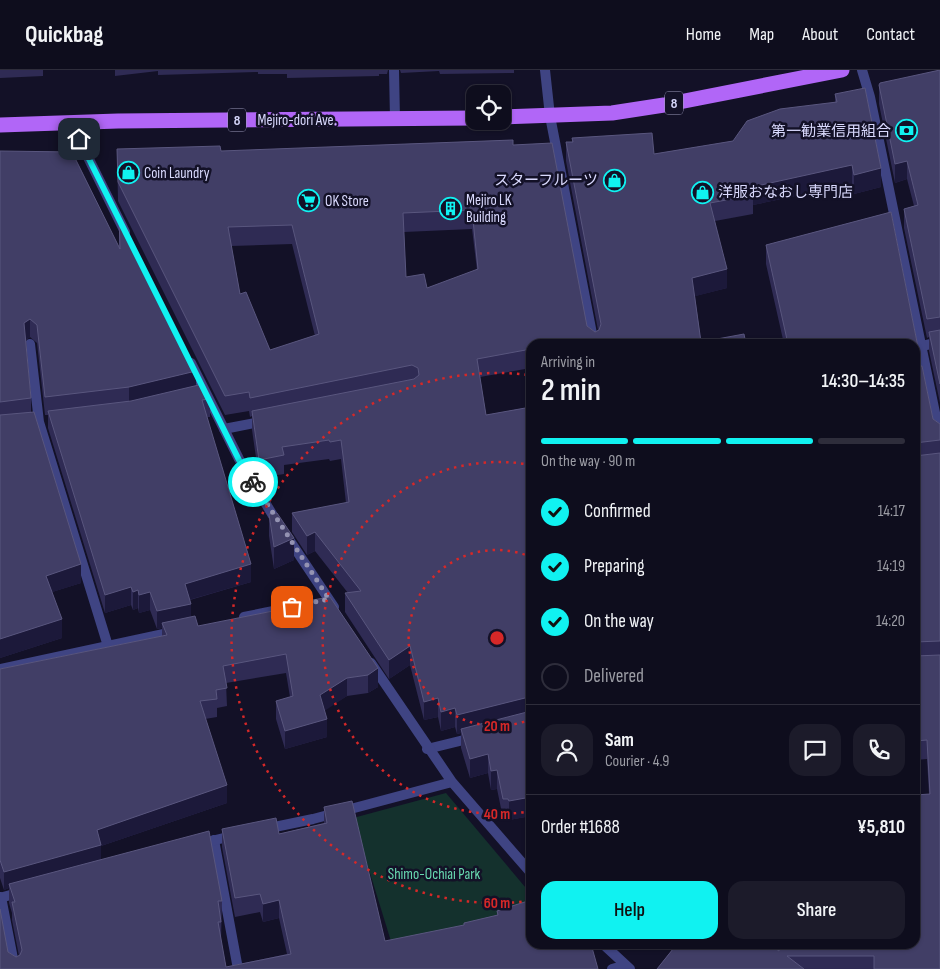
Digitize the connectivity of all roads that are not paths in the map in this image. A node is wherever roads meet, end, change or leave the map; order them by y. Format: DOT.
graph roads {
  1 [pos="394,70"];
  2 [pos="545,70"];
  3 [pos="842,70"];
  4 [pos="862,70"];
  5 [pos="550,116"];
  6 [pos="511,117"];
  7 [pos="466,118"];
  8 [pos="395,119"];
  9 [pos="71,123"];
  10 [pos="0,125"];
  11 [pos="131,244"];
  12 [pos="593,339"];
  13 [pos="940,342"];
  14 [pos="30,344"];
  15 [pos="922,346"];
  16 [pos="184,350"];
  17 [pos="928,377"];
  18 [pos="920,378"];
  19 [pos="271,419"];
  20 [pos="224,429"];
  21 [pos="940,437"];
  22 [pos="300,606"];
  23 [pos="340,616"];
  24 [pos="233,620"];
  25 [pos="185,630"];
  26 [pos="108,646"];
  27 [pos="367,658"];
  28 [pos="0,669"];
  29 [pos="484,735"];
  30 [pos="427,749"];
  31 [pos="452,782"];
  32 [pos="214,840"];
  33 [pos="186,848"];
  34 [pos="526,867"];
  35 [pos="29,890"];
  36 [pos="0,898"];
  37 [pos="607,949"];
  38 [pos="627,968"];
  39 [pos="15,969"];
  40 [pos="238,969"];
  41 [pos="612,969"];
  1 -- 8 [label="street"];
  2 -- 5 [label="street"];
  3 -- 5 [label="main road, 8"];
  4 -- 15 [label="street"];
  5 -- 6 [label="main road, 8"];
  5 -- 12 [label="street"];
  7 -- 8 [label="main road, Mejiro-dori Ave. / 8"];
  8 -- 9 [label="main road, Mejiro-dori Ave. / 8"];
  9 -- 10 [label="main road, Mejiro-dori Ave. / 8"];
  9 -- 11 [label="street"];
  13 -- 15 [label="street"];
  14 -- 26 [label="street"];
  15 -- 17 [label="street"];
  16 -- 20 [label="street"];
  17 -- 18 [label="street"];
  17 -- 21 [label="street"];
  19 -- 20 [label="street"];
  20 -- 23 [label="street"];
  22 -- 24 [label="street"];
  25 -- 26 [label="street"];
  26 -- 28 [label="street"];
  27 -- 30 [label="street"];
  29 -- 30 [label="street"];
  30 -- 31 [label="street"];
  31 -- 32 [label="street"];
  31 -- 34 [label="street"];
  32 -- 33 [label="street"];
  32 -- 40 [label="street"];
  35 -- 36 [label="street"];
  36 -- 39 [label="street"];
  37 -- 38 [label="street"];
  38 -- 41 [label="street"];
}
